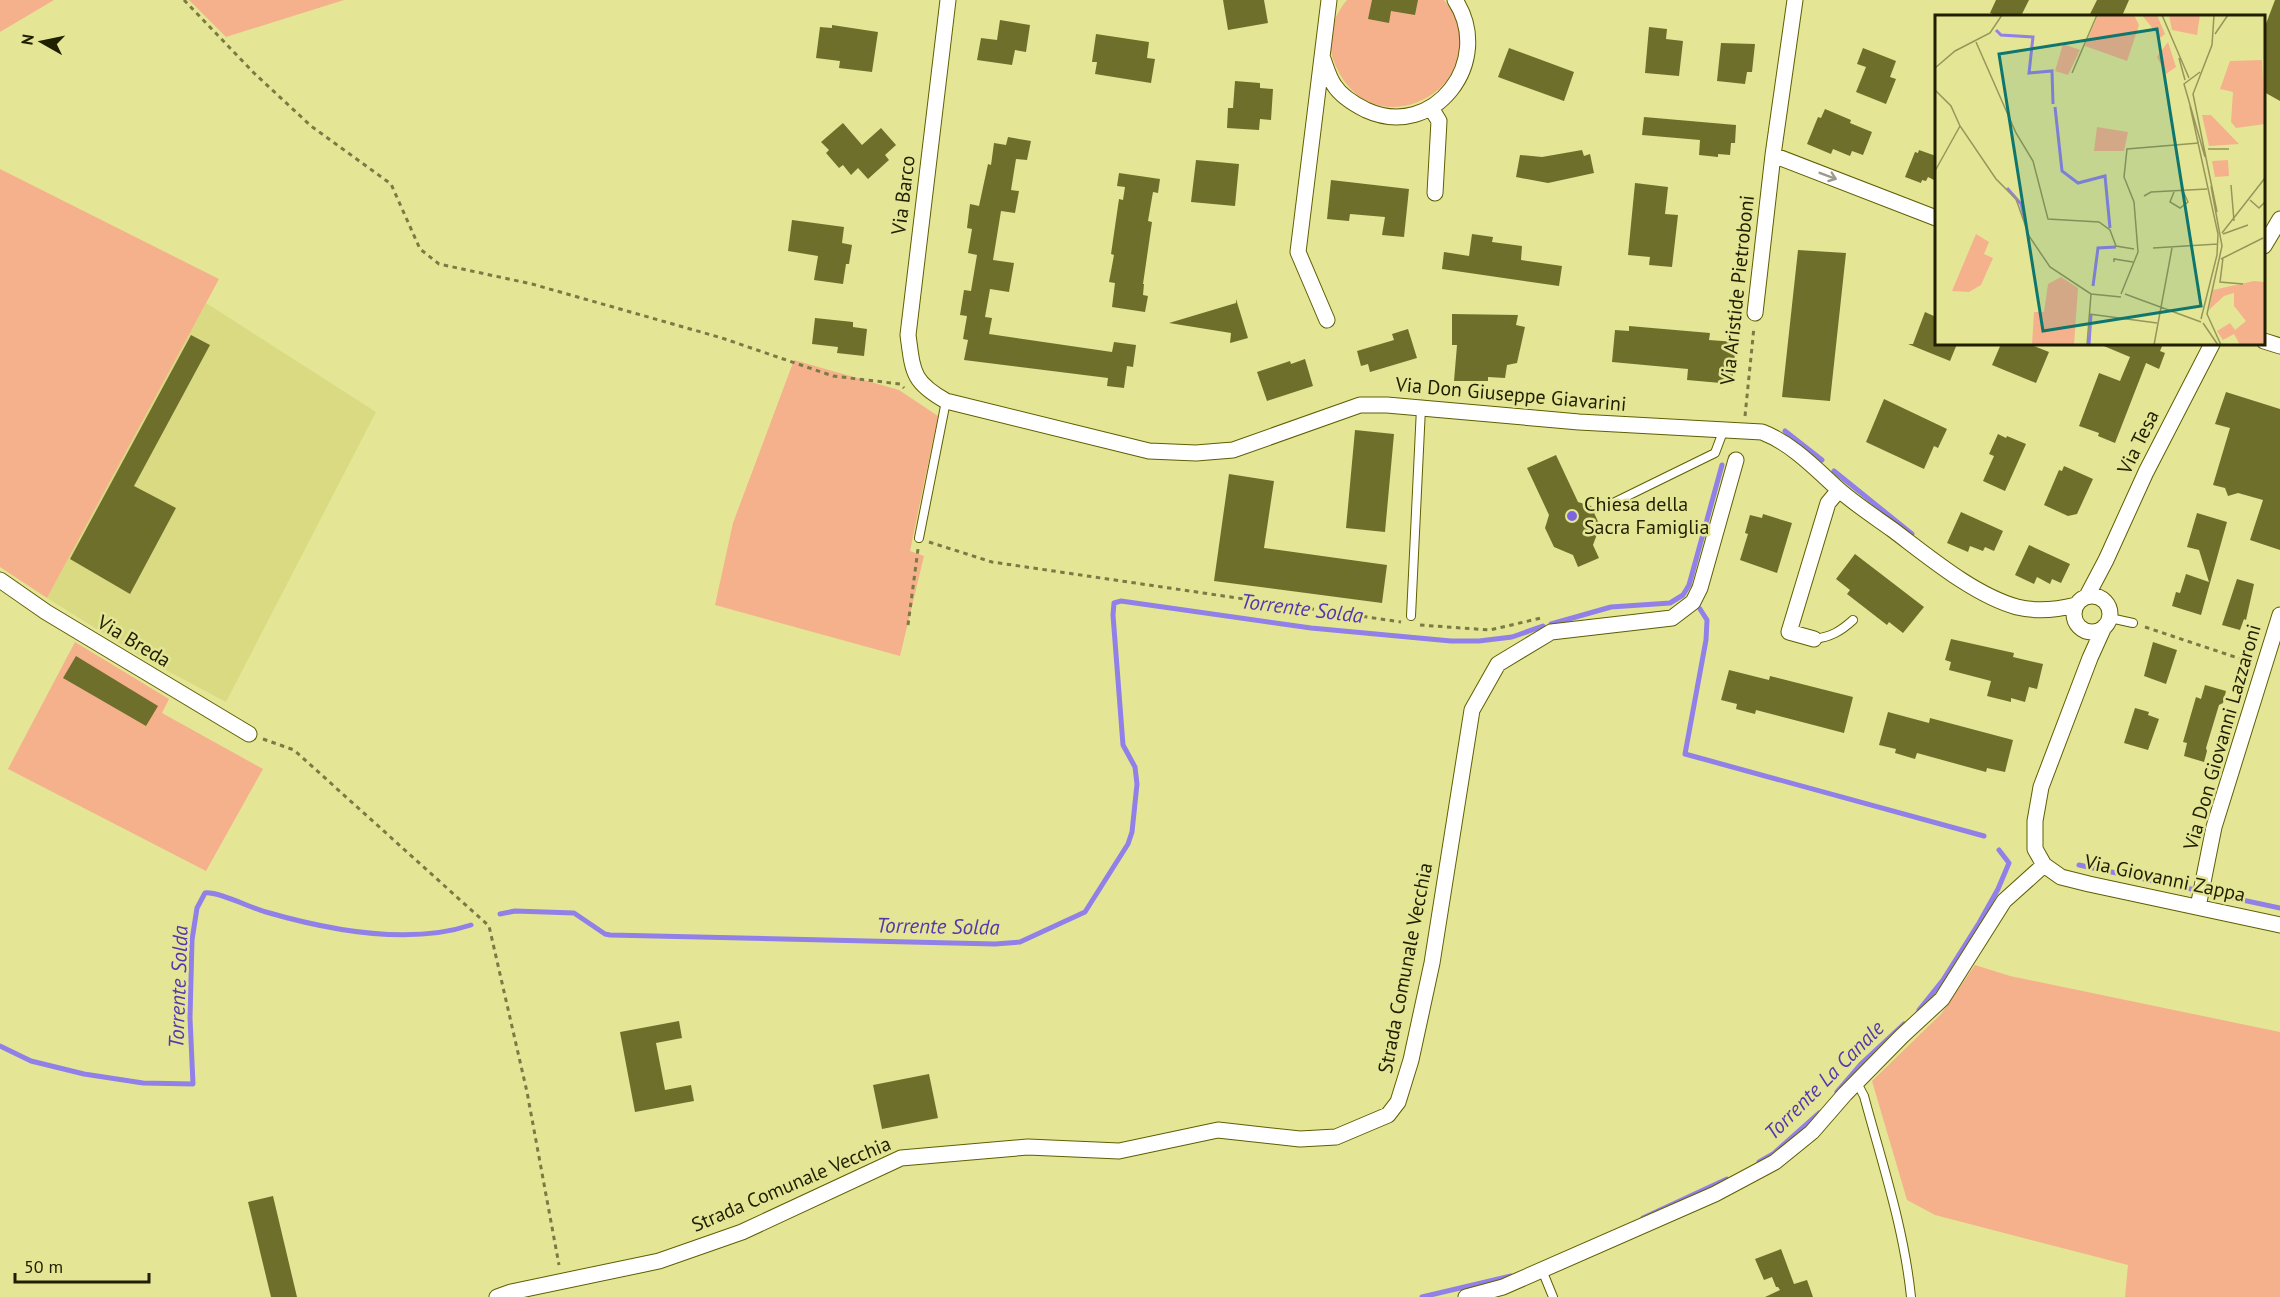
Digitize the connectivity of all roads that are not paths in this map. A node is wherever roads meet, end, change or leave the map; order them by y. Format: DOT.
graph roads {
  1 [pos="948,0"];
  2 [pos="1455,0"];
  3 [pos="1795,0"];
  4 [pos="1330,1"];
  5 [pos="1323,59"];
  6 [pos="1431,108"];
  7 [pos="1773,154"];
  8 [pos="1435,194"];
  9 [pos="1935,218"];
  10 [pos="2280,219"];
  11 [pos="2265,244"];
  12 [pos="1755,313"];
  13 [pos="1327,320"];
  14 [pos="2265,341"];
  15 [pos="2211,345"];
  16 [pos="2280,346"];
  17 [pos="926,390"];
  18 [pos="946,401"];
  19 [pos="1421,408"];
  20 [pos="1724,429"];
  21 [pos="1736,460"];
  22 [pos="1839,490"];
  23 [pos="1611,504"];
  24 [pos="919,538"];
  25 [pos="2106,560"];
  26 [pos="0,580"];
  27 [pos="2082,601"];
  28 [pos="2105,601"];
  29 [pos="2053,611"];
  30 [pos="2280,615"];
  31 [pos="1411,616"];
  32 [pos="1853,620"];
  33 [pos="2107,623"];
  34 [pos="2133,623"];
  35 [pos="2081,628"];
  36 [pos="1814,639"];
  37 [pos="2090,658"];
  38 [pos="249,734"];
  39 [pos="2044,866"];
  40 [pos="2198,905"];
  41 [pos="2280,925"];
  42 [pos="1857,1083"];
  43 [pos="1542,1270"];
  44 [pos="497,1297"];
  45 [pos="1466,1297"];
  46 [pos="1553,1297"];
  47 [pos="1911,1297"];
  1 -- 17 [label="street, Via Barco"];
  2 -- 6 [label="street"];
  3 -- 7 [label="street, Via Aristide Pietroboni"];
  4 -- 5 [label="street"];
  5 -- 6 [label="street"];
  5 -- 13 [label="street"];
  6 -- 8 [label="street"];
  7 -- 9 [label="street, one-way"];
  7 -- 12 [label="street, Via Aristide Pietroboni"];
  10 -- 11 [label="street"];
  14 -- 16 [label="street"];
  15 -- 25 [label="street, Via Tesa"];
  17 -- 18 [label="street, Via Don Giuseppe Giavarini"];
  18 -- 19 [label="street, Via Don Giuseppe Giavarini"];
  18 -- 24 [label="lane"];
  19 -- 20 [label="street, Via Don Giuseppe Giavarini"];
  19 -- 31 [label="lane"];
  20 -- 22 [label="street, Via Don Giuseppe Giavarini"];
  20 -- 23 [label="lane"];
  21 -- 44 [label="street, Strada Comunale Vecchia"];
  22 -- 29 [label="street, Via Don Giuseppe Giavarini"];
  22 -- 36 [label="street"];
  25 -- 27 [label="street, Via Tesa"];
  25 -- 28 [label="street, Via Tesa"];
  26 -- 38 [label="street, Via Breda"];
  27 -- 28 [label="street"];
  27 -- 29 [label="street, Via Don Giuseppe Giavarini"];
  27 -- 35 [label="street"];
  28 -- 33 [label="street"];
  29 -- 35 [label="street, Via Don Giuseppe Giavarini"];
  30 -- 40 [label="street, Via Don Giovanni Lazzaroni"];
  32 -- 36 [label="lane"];
  33 -- 34 [label="lane"];
  33 -- 35 [label="street"];
  33 -- 37 [label="street"];
  35 -- 37 [label="street"];
  37 -- 39 [label="street"];
  39 -- 40 [label="street, Via Giovanni Zappa"];
  39 -- 42 [label="street"];
  40 -- 41 [label="street, Via Giovanni Zappa"];
  42 -- 43 [label="street"];
  42 -- 47 [label="lane"];
  43 -- 45 [label="street"];
  43 -- 46 [label="lane"];
}
